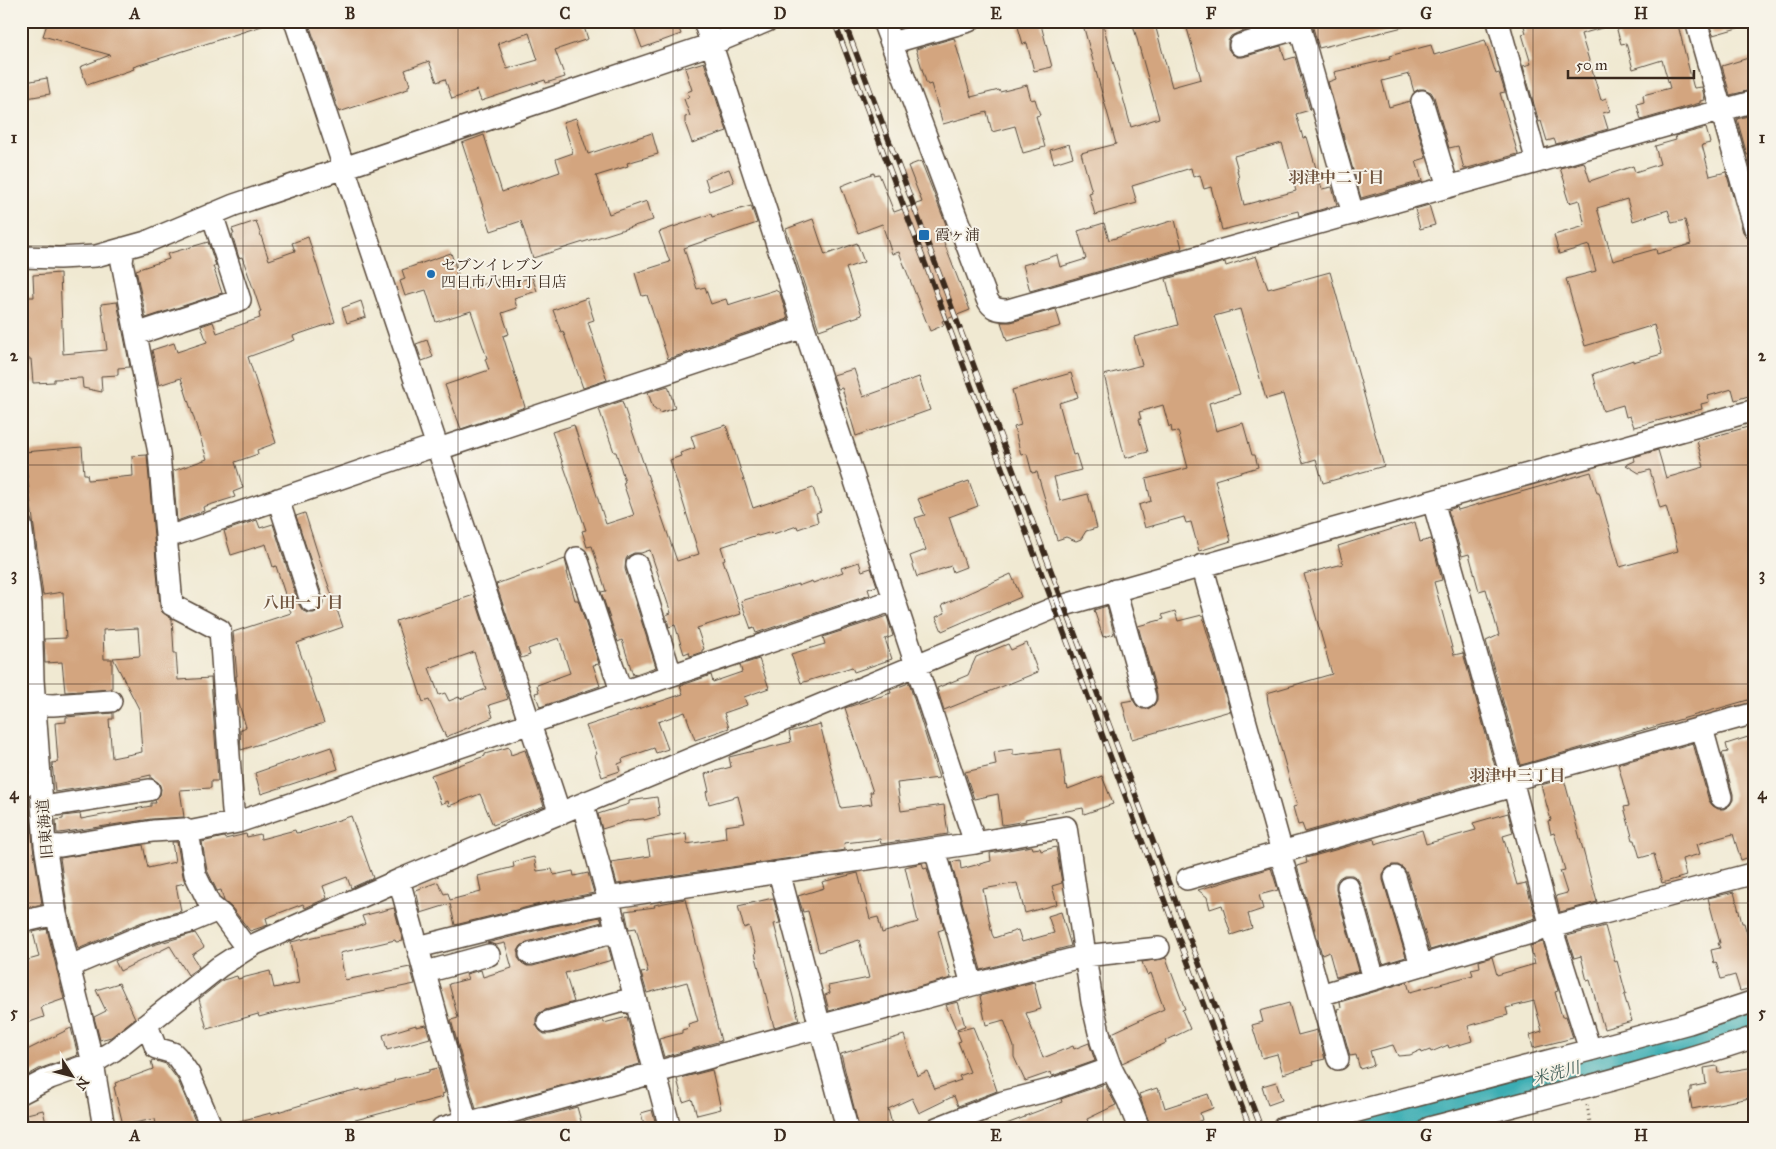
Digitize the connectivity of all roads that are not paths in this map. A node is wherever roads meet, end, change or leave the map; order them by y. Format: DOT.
graph roads {
  1 [pos="296,21"];
  2 [pos="704,21"];
  3 [pos="767,21"];
  4 [pos="883,21"];
  5 [pos="969,21"];
  6 [pos="1696,21"];
  7 [pos="1499,24"];
  8 [pos="1299,25"];
  9 [pos="891,43"];
  10 [pos="712,44"];
  11 [pos="1240,45"];
  12 [pos="1755,100"];
  13 [pos="1422,101"];
  14 [pos="1721,110"];
  15 [pos="1537,162"];
  16 [pos="344,168"];
  17 [pos="1448,187"];
  18 [pos="212,214"];
  19 [pos="1352,214"];
  20 [pos="1755,229"];
  21 [pos="124,248"];
  22 [pos="21,257"];
  23 [pos="804,327"];
  24 [pos="136,334"];
  25 [pos="1755,410"];
  26 [pos="438,447"];
  27 [pos="278,499"];
  28 [pos="1433,501"];
  29 [pos="21,525"];
  30 [pos="177,534"];
  31 [pos="577,558"];
  32 [pos="637,565"];
  33 [pos="1202,566"];
  34 [pos="1115,590"];
  35 [pos="894,600"];
  36 [pos="311,601"];
  37 [pos="916,665"];
  38 [pos="674,674"];
  39 [pos="621,691"];
  40 [pos="1145,697"];
  41 [pos="111,701"];
  42 [pos="28,703"];
  43 [pos="1755,713"];
  44 [pos="530,722"];
  45 [pos="1702,728"];
  46 [pos="31,783"];
  47 [pos="1513,783"];
  48 [pos="149,790"];
  49 [pos="1721,797"];
  50 [pos="583,805"];
  51 [pos="43,807"];
  52 [pos="560,814"];
  53 [pos="238,822"];
  54 [pos="188,832"];
  55 [pos="975,844"];
  56 [pos="45,845"];
  57 [pos="935,849"];
  58 [pos="1281,852"];
  59 [pos="779,872"];
  60 [pos="1755,873"];
  61 [pos="1396,877"];
  62 [pos="1187,878"];
  63 [pos="398,880"];
  64 [pos="1348,887"];
  65 [pos="608,900"];
  66 [pos="216,911"];
  67 [pos="56,914"];
  68 [pos="21,922"];
  69 [pos="1551,927"];
  70 [pos="617,934"];
  71 [pos="418,947"];
  72 [pos="1159,948"];
  73 [pos="247,949"];
  74 [pos="489,954"];
  75 [pos="530,954"];
  76 [pos="1084,956"];
  77 [pos="68,966"];
  78 [pos="1420,966"];
  79 [pos="426,972"];
  80 [pos="1374,979"];
  81 [pos="972,984"];
  82 [pos="1320,995"];
  83 [pos="1755,1000"];
  84 [pos="636,1003"];
  85 [pos="548,1022"];
  86 [pos="147,1025"];
  87 [pos="820,1026"];
  88 [pos="1755,1037"];
  89 [pos="1590,1050"];
  90 [pos="1338,1059"];
  91 [pos="93,1062"];
  92 [pos="1111,1068"];
  93 [pos="655,1072"];
  94 [pos="21,1093"];
  95 [pos="467,1124"];
  96 [pos="104,1128"];
  97 [pos="212,1128"];
  98 [pos="442,1128"];
  99 [pos="670,1128"];
  100 [pos="847,1128"];
  101 [pos="937,1128"];
  102 [pos="1140,1128"];
  103 [pos="1283,1128"];
  104 [pos="1429,1128"];
  1 -- 16 [label="street"];
  2 -- 10 [label="street"];
  3 -- 10 [label="street"];
  4 -- 9 [label="street"];
  5 -- 9 [label="street"];
  6 -- 14 [label="street"];
  7 -- 15 [label="street"];
  8 -- 11 [label="street"];
  8 -- 19 [label="street"];
  9 -- 19 [label="street"];
  10 -- 16 [label="street"];
  10 -- 23 [label="street"];
  12 -- 14 [label="street"];
  13 -- 17 [label="street"];
  14 -- 15 [label="street"];
  14 -- 20 [label="street"];
  15 -- 17 [label="street"];
  16 -- 18 [label="street"];
  16 -- 26 [label="street"];
  17 -- 19 [label="street"];
  18 -- 21 [label="street"];
  18 -- 24 [label="street"];
  21 -- 22 [label="street"];
  21 -- 24 [label="street"];
  23 -- 26 [label="street"];
  23 -- 35 [label="street"];
  24 -- 53 [label="street"];
  25 -- 28 [label="street"];
  26 -- 27 [label="street"];
  26 -- 44 [label="street"];
  27 -- 30 [label="street"];
  27 -- 36 [label="street"];
  28 -- 33 [label="street"];
  28 -- 47 [label="street"];
  29 -- 42 [label="street, 旧東海道"];
  31 -- 39 [label="street"];
  32 -- 38 [label="street"];
  33 -- 34 [label="street"];
  33 -- 58 [label="street"];
  34 -- 37 [label="street"];
  34 -- 40 [label="street"];
  35 -- 37 [label="street"];
  35 -- 38 [label="street"];
  37 -- 50 [label="street"];
  37 -- 55 [label="street"];
  38 -- 39 [label="street"];
  39 -- 44 [label="street"];
  41 -- 42 [label="street"];
  42 -- 46 [label="street, 旧東海道"];
  43 -- 45 [label="street"];
  44 -- 52 [label="street"];
  44 -- 53 [label="street"];
  45 -- 47 [label="street"];
  45 -- 49 [label="street"];
  46 -- 51 [label="street, 旧東海道"];
  47 -- 58 [label="street"];
  47 -- 69 [label="street"];
  48 -- 51 [label="street"];
  50 -- 52 [label="street"];
  50 -- 65 [label="street"];
  51 -- 56 [label="street, 旧東海道"];
  52 -- 63 [label="street"];
  53 -- 54 [label="street"];
  54 -- 56 [label="street"];
  54 -- 66 [label="street"];
  55 -- 57 [label="street"];
  55 -- 76 [label="street"];
  56 -- 67 [label="street, 旧東海道"];
  57 -- 59 [label="street"];
  57 -- 81 [label="street"];
  58 -- 62 [label="street"];
  58 -- 82 [label="street"];
  59 -- 65 [label="street"];
  59 -- 87 [label="street"];
  60 -- 69 [label="street"];
  61 -- 78 [label="street"];
  63 -- 71 [label="street"];
  63 -- 73 [label="street"];
  64 -- 80 [label="street"];
  65 -- 70 [label="street"];
  65 -- 71 [label="street"];
  66 -- 73 [label="street"];
  66 -- 77 [label="street"];
  67 -- 68 [label="street"];
  67 -- 77 [label="street, 旧東海道"];
  69 -- 78 [label="street"];
  69 -- 89 [label="street"];
  70 -- 75 [label="street"];
  70 -- 84 [label="street"];
  71 -- 79 [label="street"];
  72 -- 76 [label="street"];
  73 -- 86 [label="street"];
  74 -- 79 [label="street"];
  76 -- 81 [label="street"];
  76 -- 92 [label="street"];
  77 -- 91 [label="street, 旧東海道"];
  78 -- 80 [label="street"];
  79 -- 95 [label="street"];
  80 -- 82 [label="street"];
  81 -- 87 [label="street"];
  82 -- 90 [label="street"];
  83 -- 89 [label="street"];
  84 -- 85 [label="street"];
  84 -- 93 [label="street"];
  86 -- 91 [label="street"];
  86 -- 97 [label="street"];
  87 -- 93 [label="street"];
  87 -- 100 [label="street"];
  88 -- 104 [label="street"];
  89 -- 103 [label="street"];
  91 -- 94 [label="street"];
  91 -- 96 [label="street, 旧東海道"];
  92 -- 101 [label="street"];
  92 -- 102 [label="street"];
  93 -- 95 [label="street"];
  93 -- 99 [label="street"];
  95 -- 98 [label="street"];
}
